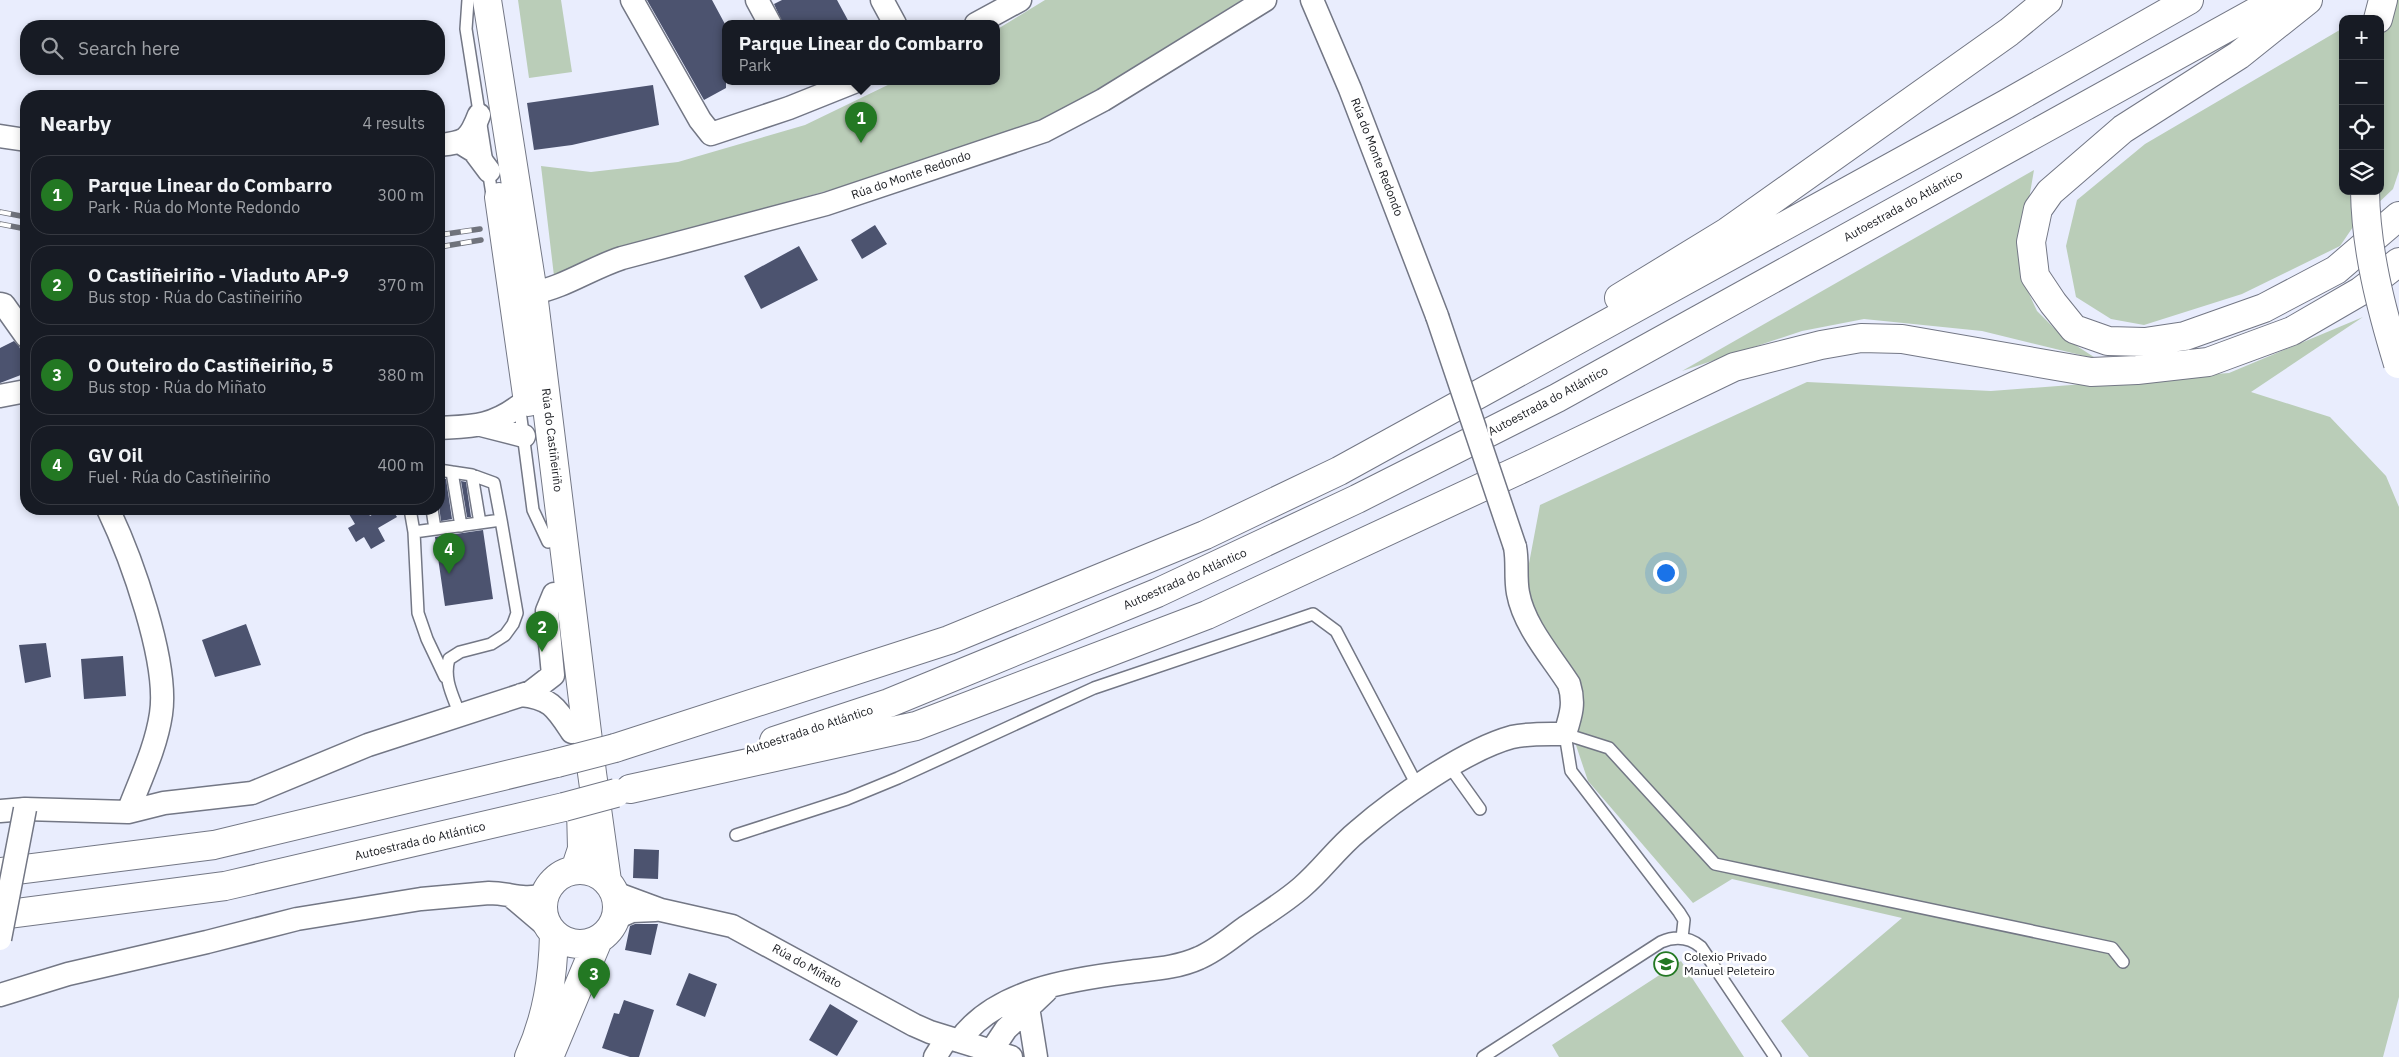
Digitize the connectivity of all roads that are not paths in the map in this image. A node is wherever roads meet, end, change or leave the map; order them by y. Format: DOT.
graph roads {
  1 [pos="470,0"];
  2 [pos="487,0"];
  3 [pos="632,0"];
  4 [pos="757,0"];
  5 [pos="882,0"];
  6 [pos="1265,0"];
  7 [pos="1312,0"];
  8 [pos="2048,0"];
  9 [pos="2189,0"];
  10 [pos="2277,0"];
  11 [pos="2308,0"];
  12 [pos="2383,0"];
  13 [pos="1011,2"];
  14 [pos="2379,15"];
  15 [pos="768,20"];
  16 [pos="893,20"];
  17 [pos="982,20"];
  18 [pos="838,85"];
  19 [pos="806,91"];
  20 [pos="479,115"];
  21 [pos="0,136"];
  22 [pos="20,139"];
  23 [pos="461,143"];
  24 [pos="445,144"];
  25 [pos="489,171"];
  26 [pos="2365,195"];
  27 [pos="2399,216"];
  28 [pos="2399,262"];
  29 [pos="533,293"];
  30 [pos="2,305"];
  31 [pos="20,328"];
  32 [pos="2399,365"];
  33 [pos="20,392"];
  34 [pos="0,396"];
  35 [pos="519,406"];
  36 [pos="480,425"];
  37 [pos="445,428"];
  38 [pos="524,436"];
  39 [pos="445,471"];
  40 [pos="452,472"];
  41 [pos="472,476"];
  42 [pos="111,515"];
  43 [pos="411,515"];
  44 [pos="433,515"];
  45 [pos="502,520"];
  46 [pos="480,523"];
  47 [pos="461,526"];
  48 [pos="435,529"];
  49 [pos="414,532"];
  50 [pos="548,542"];
  51 [pos="1064,593"];
  52 [pos="554,594"];
  53 [pos="553,675"];
  54 [pos="447,680"];
  55 [pos="521,695"];
  56 [pos="460,715"];
  57 [pos="567,724"];
  58 [pos="1565,734"];
  59 [pos="1450,767"];
  60 [pos="1418,787"];
  61 [pos="623,791"];
  62 [pos="1480,808"];
  63 [pos="25,809"];
  64 [pos="0,811"];
  65 [pos="128,812"];
  66 [pos="736,834"];
  67 [pos="575,870"];
  68 [pos="0,872"];
  69 [pos="545,895"];
  70 [pos="511,896"];
  71 [pos="612,898"];
  72 [pos="0,915"];
  73 [pos="552,932"];
  74 [pos="1682,938"];
  75 [pos="0,939"];
  76 [pos="598,940"];
  77 [pos="2123,962"];
  78 [pos="1050,987"];
  79 [pos="0,995"];
  80 [pos="1028,1008"];
  81 [pos="953,1039"];
  82 [pos="1002,1054"];
  83 [pos="529,1057"];
  84 [pos="549,1057"];
  85 [pos="935,1057"];
  86 [pos="1036,1057"];
  87 [pos="1483,1057"];
  88 [pos="1775,1057"];
  1 -- 20 [label="lane"];
  1 -- 50 [label="main road, Rúa do Castiñeiriño"];
  2 -- 29 [label="main road, Rúa do Castiñeiriño"];
  3 -- 19 [label="street"];
  4 -- 15 [label="street"];
  5 -- 16 [label="street"];
  6 -- 29 [label="street, Rúa do Monte Redondo"];
  7 -- 58 [label="street, Rúa do Monte Redondo, bridge"];
  8 -- 51 [label="main road"];
  9 -- 51 [label="main road"];
  10 -- 61 [label="main road, Autoestrada do Atlántico"];
  11 -- 27 [label="main road"];
  12 -- 14 [label="main road"];
  13 -- 17 [label="street"];
  18 -- 19 [label="street"];
  20 -- 23 [label="street"];
  20 -- 25 [label="lane"];
  21 -- 22 [label="street"];
  23 -- 24 [label="street"];
  23 -- 25 [label="street"];
  25 -- 35 [label="lane"];
  26 -- 32 [label="main road, bridge"];
  28 -- 61 [label="main road"];
  29 -- 71 [label="main road, Rúa do Castiñeiriño"];
  30 -- 31 [label="street"];
  33 -- 34 [label="street"];
  35 -- 36 [label="street"];
  35 -- 38 [label="lane"];
  36 -- 37 [label="street"];
  36 -- 38 [label="street"];
  38 -- 50 [label="lane"];
  39 -- 40 [label="lane"];
  40 -- 41 [label="lane"];
  40 -- 47 [label="lane"];
  41 -- 45 [label="lane"];
  41 -- 46 [label="lane"];
  42 -- 65 [label="street"];
  43 -- 49 [label="lane"];
  44 -- 48 [label="lane"];
  45 -- 46 [label="lane"];
  45 -- 54 [label="lane"];
  46 -- 47 [label="lane"];
  47 -- 48 [label="lane"];
  48 -- 49 [label="lane"];
  49 -- 54 [label="lane"];
  50 -- 52 [label="main road, Rúa do Castiñeiriño"];
  51 -- 68 [label="main road, bridge"];
  52 -- 53 [label="street"];
  52 -- 57 [label="main road, Rúa do Castiñeiriño"];
  53 -- 55 [label="street"];
  53 -- 57 [label="street"];
  54 -- 56 [label="lane"];
  55 -- 56 [label="street"];
  55 -- 57 [label="street"];
  56 -- 65 [label="street"];
  57 -- 67 [label="main road, Rúa do Castiñeiriño"];
  58 -- 59 [label="street"];
  58 -- 74 [label="lane"];
  58 -- 77 [label="lane"];
  59 -- 60 [label="street"];
  59 -- 62 [label="lane"];
  60 -- 66 [label="lane"];
  60 -- 78 [label="street"];
  61 -- 72 [label="main road, Autoestrada do Atlántico, bridge"];
  63 -- 64 [label="street"];
  63 -- 65 [label="street"];
  63 -- 75 [label="street, bridge"];
  67 -- 69 [label="main road"];
  67 -- 71 [label="main road"];
  69 -- 70 [label="street"];
  69 -- 73 [label="main road"];
  70 -- 73 [label="street"];
  70 -- 79 [label="street"];
  71 -- 76 [label="main road"];
  71 -- 81 [label="street, Rúa do Miñato"];
  73 -- 76 [label="main road"];
  73 -- 83 [label="main road"];
  74 -- 87 [label="lane"];
  74 -- 88 [label="lane"];
  76 -- 84 [label="main road"];
  78 -- 80 [label="street"];
  78 -- 81 [label="street"];
  80 -- 82 [label="street"];
  80 -- 86 [label="street"];
  81 -- 82 [label="street, Rúa do Miñato"];
  81 -- 85 [label="street"];
}
